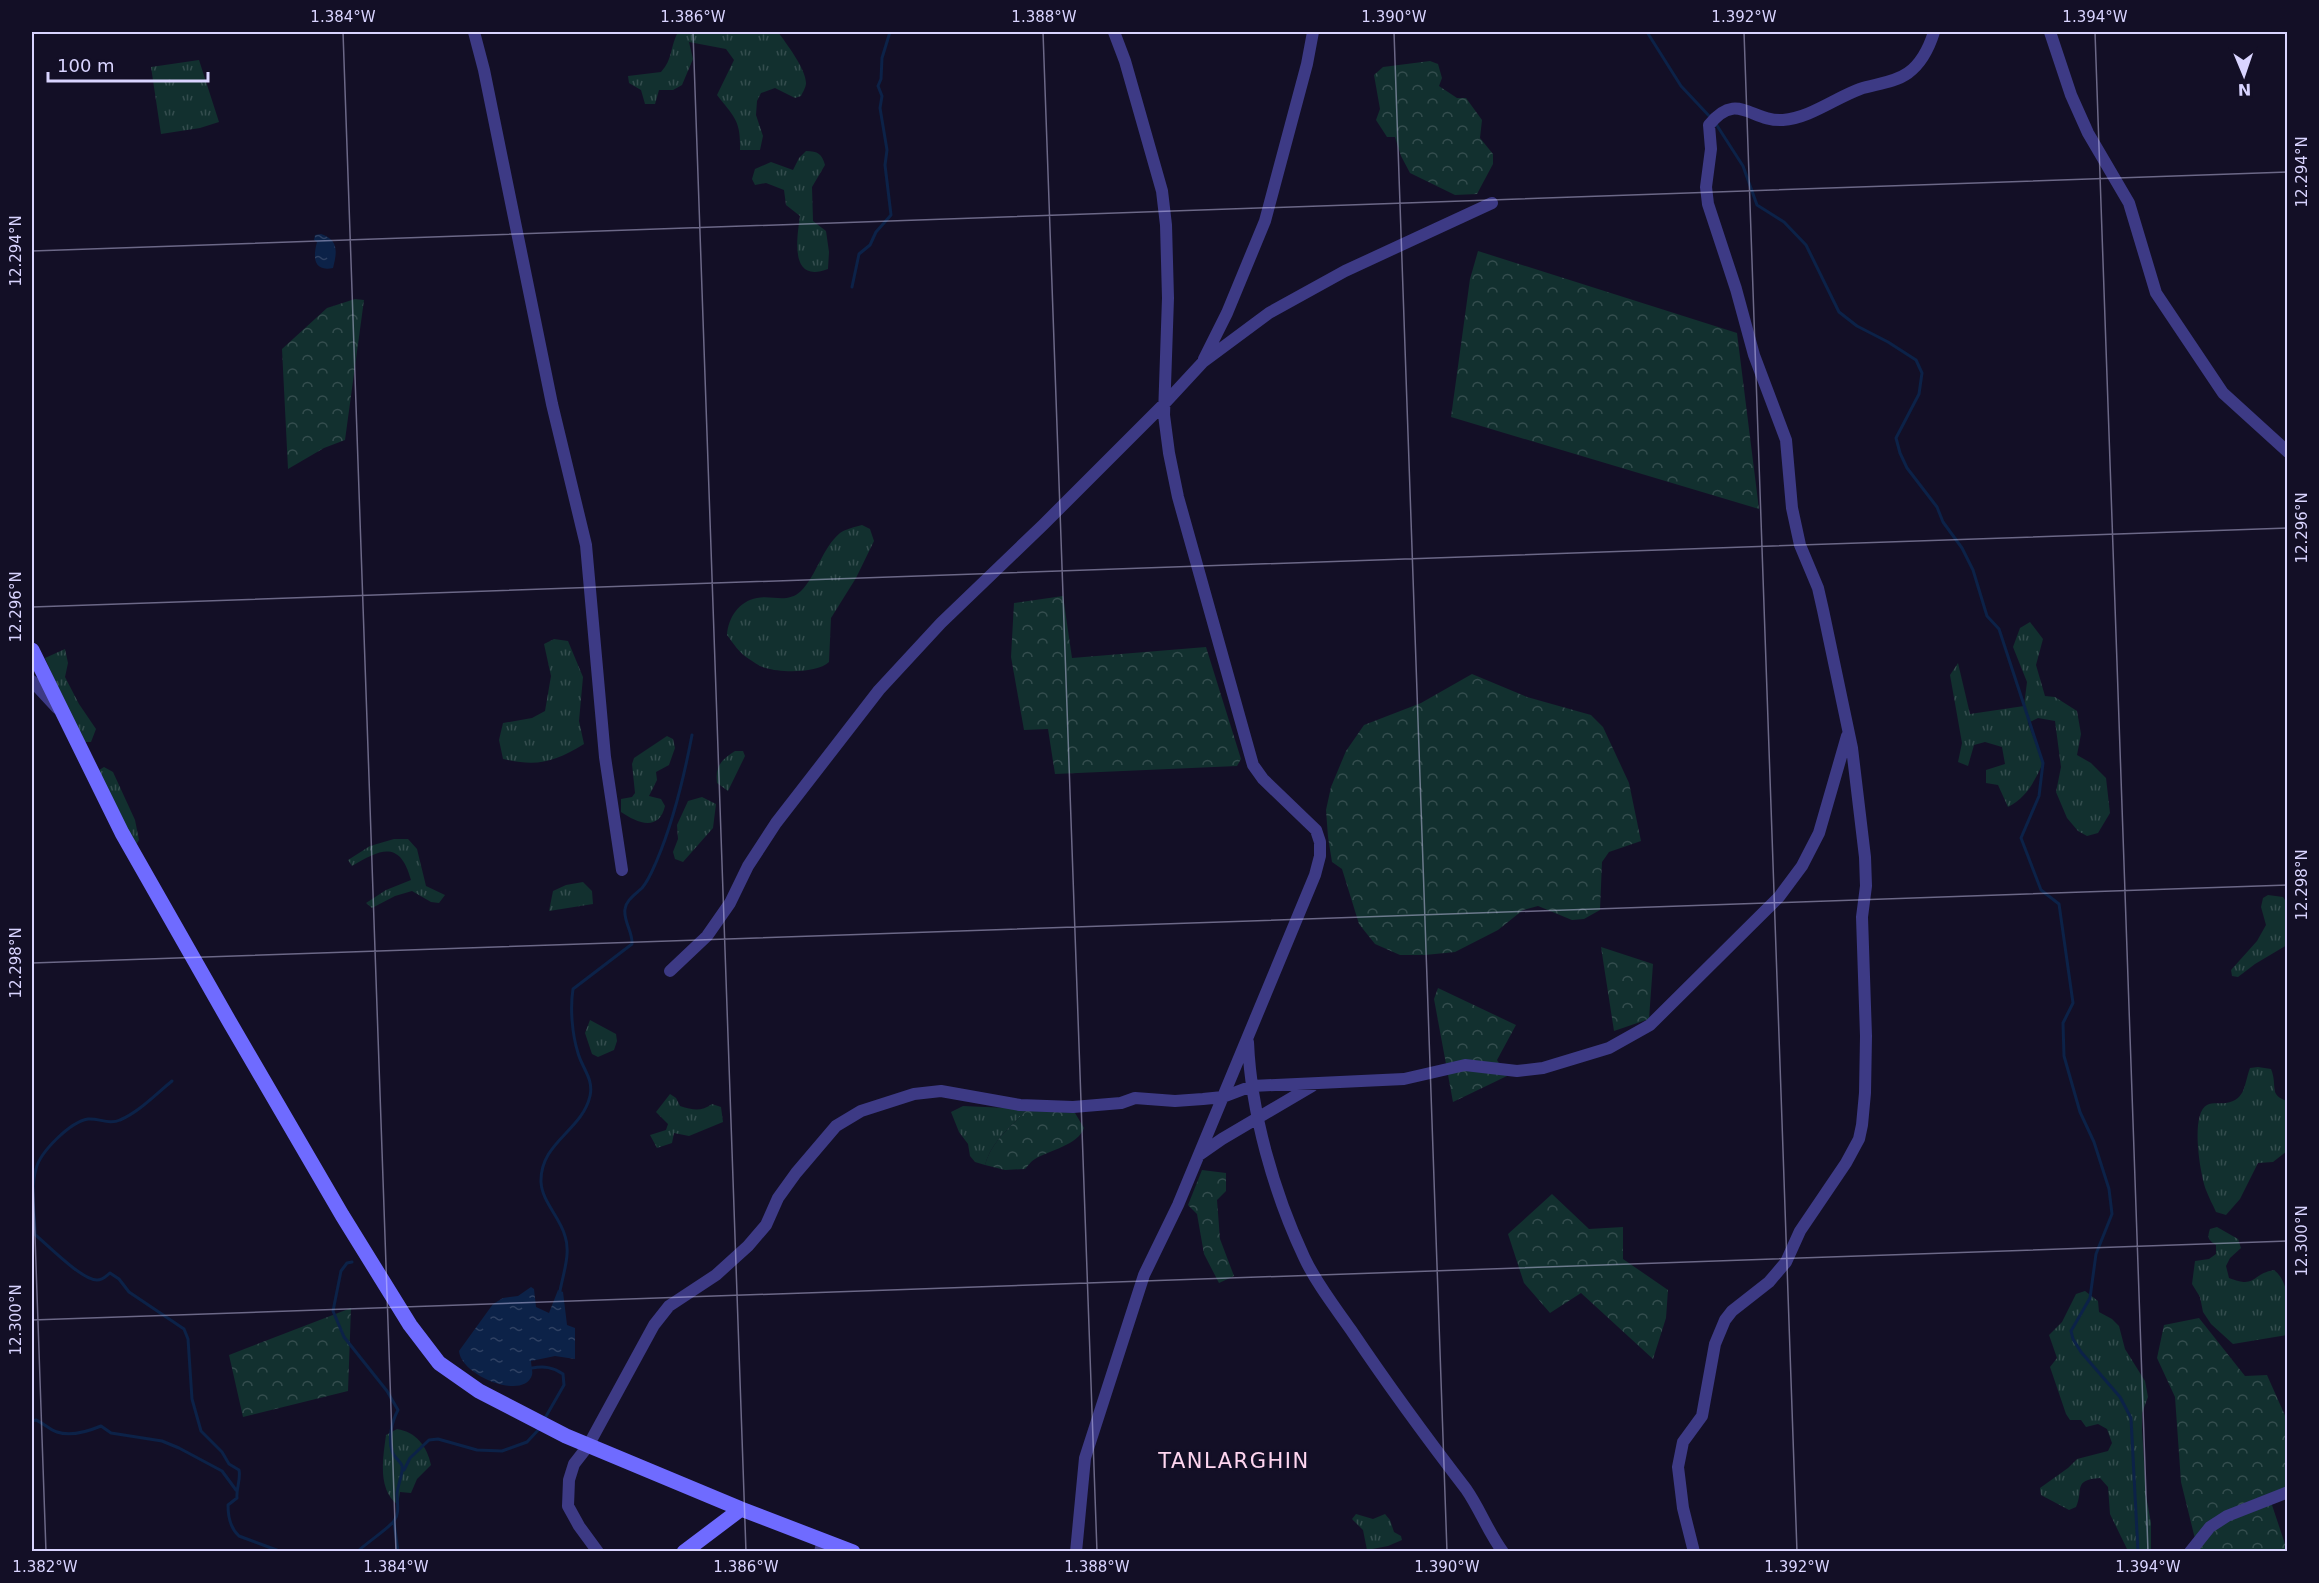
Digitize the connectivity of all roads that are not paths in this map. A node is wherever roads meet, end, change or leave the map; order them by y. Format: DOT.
graph roads {
  1 [pos="474,32"];
  2 [pos="1114,32"];
  3 [pos="1313,32"];
  4 [pos="1934,32"];
  5 [pos="2050,32"];
  6 [pos="1492,203"];
  7 [pos="1203,362"];
  8 [pos="1165,403"];
  9 [pos="2288,452"];
  10 [pos="32,650"];
  11 [pos="32,681"];
  12 [pos="62,713"];
  13 [pos="1848,732"];
  14 [pos="621,870"];
  15 [pos="670,971"];
  16 [pos="1247,1038"];
  17 [pos="1320,1083"];
  18 [pos="1252,1086"];
  19 [pos="1223,1097"];
  20 [pos="1259,1118"];
  21 [pos="1198,1156"];
  22 [pos="588,1446"];
  23 [pos="2288,1492"];
  24 [pos="741,1509"];
  25 [pos="822,1546"];
  26 [pos="598,1551"];
  27 [pos="684,1551"];
  28 [pos="853,1551"];
  29 [pos="1076,1551"];
  30 [pos="1503,1551"];
  31 [pos="1694,1551"];
  32 [pos="2190,1551"];
  1 -- 14 [label="street"];
  2 -- 8 [label="street"];
  3 -- 7 [label="street"];
  4 -- 13 [label="street"];
  5 -- 9 [label="street"];
  6 -- 7 [label="street"];
  7 -- 8 [label="street"];
  8 -- 15 [label="street"];
  8 -- 16 [label="street"];
  10 -- 12 [label="street"];
  11 -- 12 [label="street"];
  12 -- 22 [label="street"];
  13 -- 17 [label="street"];
  13 -- 31 [label="street"];
  16 -- 18 [label="street"];
  16 -- 19 [label="street"];
  17 -- 18 [label="street"];
  17 -- 20 [label="street"];
  18 -- 19 [label="street"];
  18 -- 20 [label="street"];
  19 -- 21 [label="street"];
  19 -- 22 [label="street"];
  20 -- 21 [label="street"];
  20 -- 30 [label="street"];
  21 -- 29 [label="street"];
  22 -- 24 [label="street"];
  22 -- 26 [label="street"];
  23 -- 32 [label="street"];
  24 -- 25 [label="street"];
  24 -- 27 [label="street"];
  25 -- 28 [label="street"];
}
